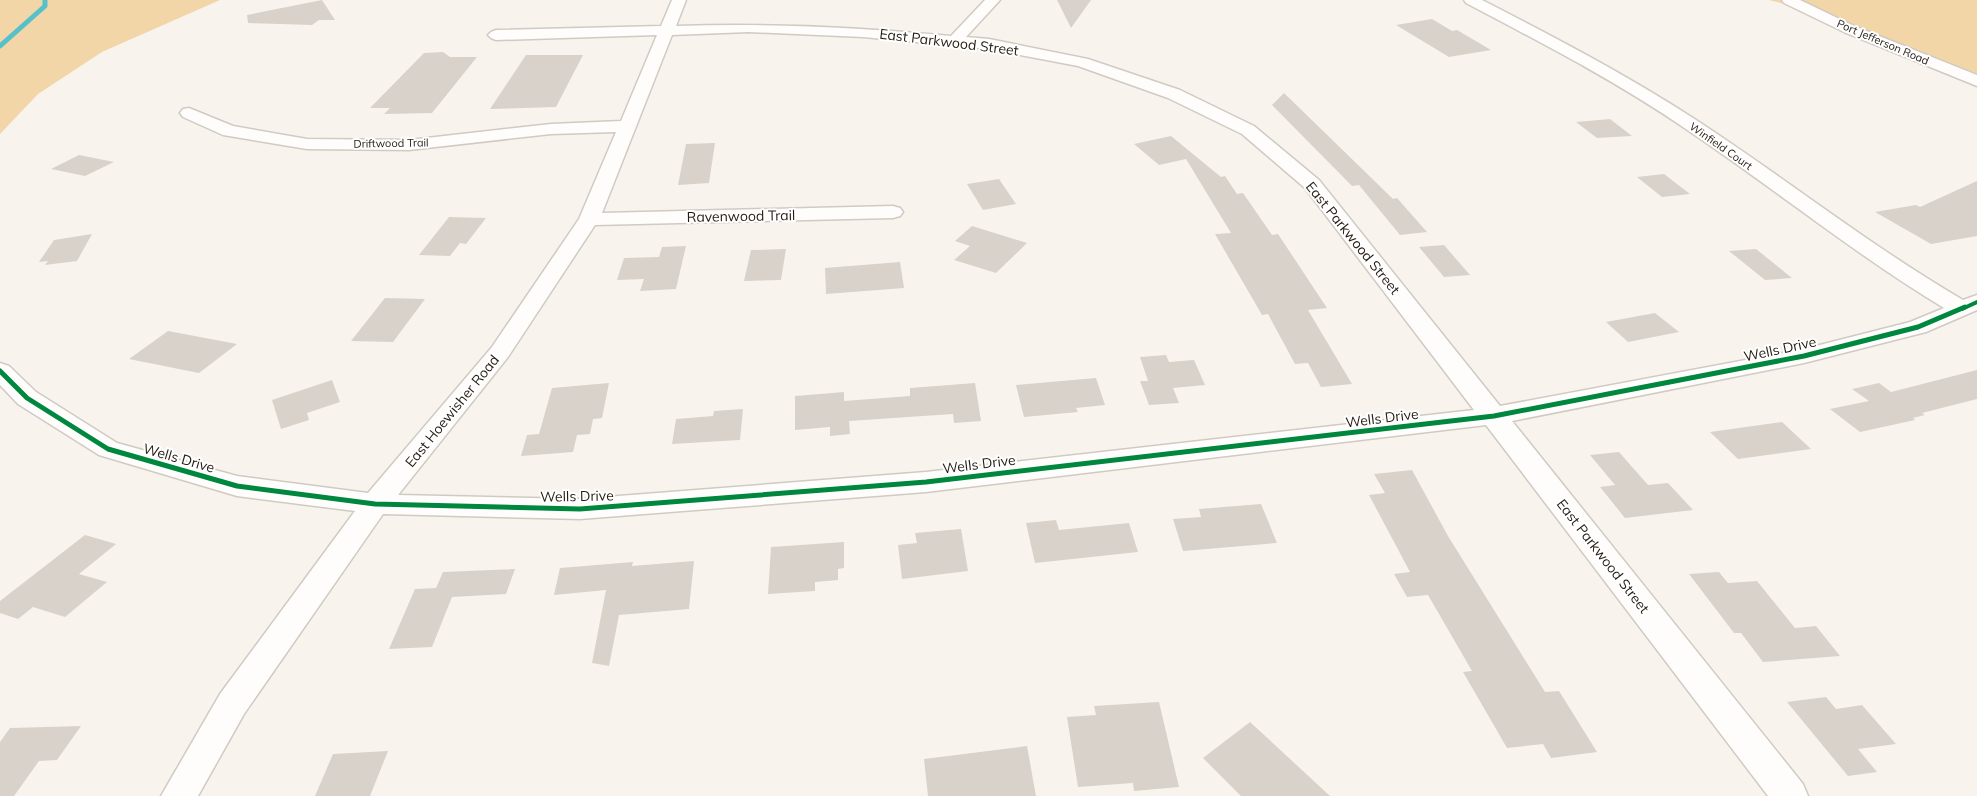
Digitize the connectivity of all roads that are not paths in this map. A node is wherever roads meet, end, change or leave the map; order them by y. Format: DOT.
graph roads {
  1 [pos="679,0"];
  2 [pos="993,0"];
  3 [pos="1471,0"];
  4 [pos="1790,0"];
  5 [pos="668,30"];
  6 [pos="496,35"];
  7 [pos="956,40"];
  8 [pos="1977,81"];
  9 [pos="189,113"];
  10 [pos="628,126"];
  11 [pos="893,212"];
  12 [pos="589,219"];
  13 [pos="1969,305"];
  14 [pos="0,371"];
  15 [pos="1494,416"];
  16 [pos="375,504"];
  17 [pos="178,796"];
  18 [pos="1790,796"];
  1 -- 5 [label="street, East Hoewisher Road"];
  2 -- 7 [label="street"];
  3 -- 13 [label="street, Winfield Court"];
  4 -- 8 [label="street, Port Jefferson Road"];
  5 -- 6 [label="street, East Parkwood Street"];
  5 -- 7 [label="street, East Parkwood Street"];
  5 -- 10 [label="street, East Hoewisher Road"];
  7 -- 15 [label="street, East Parkwood Street"];
  9 -- 10 [label="street, Driftwood Trail"];
  10 -- 12 [label="street, East Hoewisher Road"];
  11 -- 12 [label="street, Ravenwood Trail"];
  12 -- 16 [label="street, East Hoewisher Road"];
  13 -- 15 [label="street, Wells Drive"];
  14 -- 16 [label="street, Wells Drive"];
  15 -- 16 [label="street, Wells Drive"];
  15 -- 18 [label="street, East Parkwood Street"];
  16 -- 17 [label="street, East Hoewisher Road"];
}
